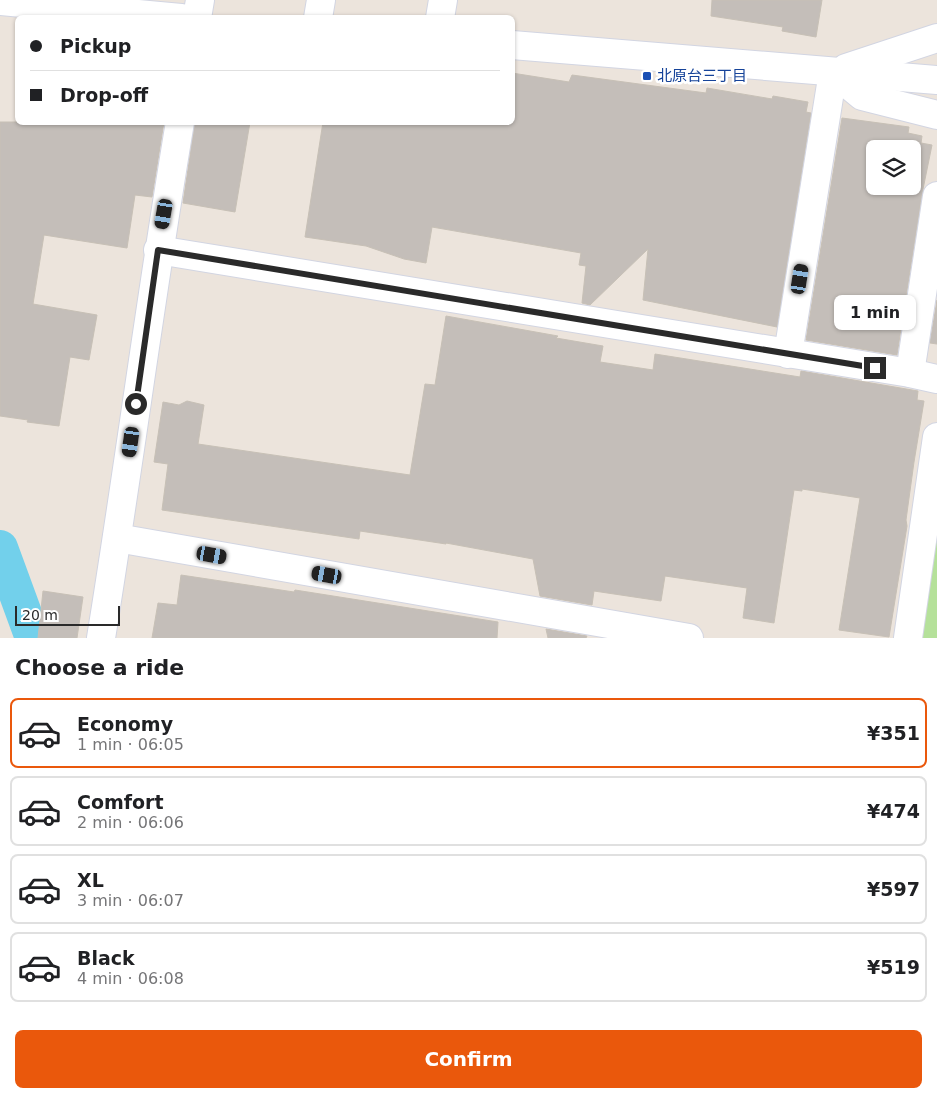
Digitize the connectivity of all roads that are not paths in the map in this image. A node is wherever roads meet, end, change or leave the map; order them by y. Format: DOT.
graph roads {
  1 [pos="200,0"];
  2 [pos="321,0"];
  3 [pos="443,0"];
  4 [pos="0,1"];
  5 [pos="149,15"];
  6 [pos="198,15"];
  7 [pos="318,15"];
  8 [pos="440,15"];
  9 [pos="937,38"];
  10 [pos="515,45"];
  11 [pos="833,72"];
  12 [pos="937,80"];
  13 [pos="937,114"];
  14 [pos="179,125"];
  15 [pos="937,196"];
  16 [pos="158,250"];
  17 [pos="788,354"];
  18 [pos="910,373"];
  19 [pos="937,379"];
  20 [pos="937,437"];
  21 [pos="117,538"];
  22 [pos="101,638"];
  23 [pos="689,638"];
  24 [pos="908,638"];
  1 -- 6 [label="street"];
  2 -- 7 [label="street"];
  3 -- 8 [label="street"];
  4 -- 5 [label="street"];
  9 -- 11 [label="street"];
  10 -- 11 [label="street"];
  11 -- 12 [label="street"];
  11 -- 13 [label="street"];
  11 -- 17 [label="street"];
  14 -- 16 [label="street"];
  15 -- 18 [label="street"];
  16 -- 17 [label="street"];
  16 -- 21 [label="street"];
  17 -- 18 [label="street"];
  18 -- 19 [label="street"];
  20 -- 24 [label="street"];
  21 -- 22 [label="street"];
  21 -- 23 [label="street"];
}
